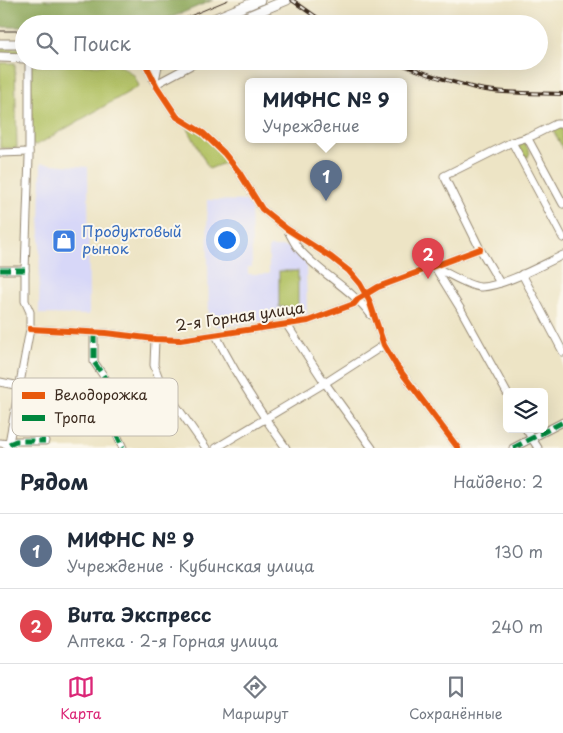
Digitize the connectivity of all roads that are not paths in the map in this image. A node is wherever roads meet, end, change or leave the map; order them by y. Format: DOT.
graph roads {
  1 [pos="260,0"];
  2 [pos="287,0"];
  3 [pos="223,15"];
  4 [pos="250,15"];
  5 [pos="0,44"];
  6 [pos="15,44"];
  7 [pos="0,57"];
  8 [pos="15,58"];
  9 [pos="29,70"];
  10 [pos="149,70"];
  11 [pos="157,70"];
  12 [pos="180,70"];
  13 [pos="155,82"];
  14 [pos="563,124"];
  15 [pos="527,137"];
  16 [pos="512,142"];
  17 [pos="29,152"];
  18 [pos="0,153"];
  19 [pos="563,204"];
  20 [pos="287,229"];
  21 [pos="563,238"];
  22 [pos="480,249"];
  23 [pos="563,255"];
  24 [pos="434,266"];
  25 [pos="0,270"];
  26 [pos="24,270"];
  27 [pos="522,274"];
  28 [pos="500,283"];
  29 [pos="366,294"];
  30 [pos="358,299"];
  31 [pos="377,323"];
  32 [pos="287,324"];
  33 [pos="30,329"];
  34 [pos="94,333"];
  35 [pos="216,335"];
  36 [pos="154,339"];
  37 [pos="384,345"];
  38 [pos="563,352"];
  39 [pos="21,378"];
  40 [pos="105,378"];
  41 [pos="159,378"];
  42 [pos="325,383"];
  43 [pos="504,388"];
  44 [pos="178,408"];
  45 [pos="265,419"];
  46 [pos="563,422"];
  47 [pos="12,426"];
  48 [pos="528,433"];
  49 [pos="117,436"];
  50 [pos="532,439"];
  51 [pos="45,441"];
  52 [pos="0,442"];
  53 [pos="8,446"];
  54 [pos="123,448"];
  55 [pos="206,448"];
  56 [pos="216,448"];
  57 [pos="286,448"];
  58 [pos="372,448"];
  59 [pos="458,448"];
  60 [pos="513,448"];
  61 [pos="538,448"];
  1 -- 3 [label="main road"];
  2 -- 4 [label="main road"];
  5 -- 6 [label="main road"];
  7 -- 8 [label="main road"];
  9 -- 17 [label="street"];
  10 -- 13 [label="street"];
  11 -- 13 [label="main road"];
  12 -- 13 [label="street"];
  13 -- 20 [label="street"];
  14 -- 15 [label="street"];
  15 -- 16 [label="street"];
  15 -- 19 [label="street"];
  16 -- 21 [label="street"];
  16 -- 22 [label="street"];
  17 -- 18 [label="street"];
  17 -- 26 [label="street"];
  20 -- 29 [label="street"];
  20 -- 30 [label="street"];
  22 -- 24 [label="street"];
  22 -- 28 [label="street"];
  23 -- 27 [label="street"];
  24 -- 28 [label="street"];
  24 -- 29 [label="street"];
  24 -- 43 [label="street"];
  25 -- 26 [label="street"];
  26 -- 33 [label="street"];
  27 -- 28 [label="street"];
  27 -- 38 [label="street"];
  29 -- 30 [label="street, 2-я Горная улица"];
  29 -- 31 [label="street"];
  30 -- 31 [label="street"];
  30 -- 32 [label="street, 2-я Горная улица"];
  31 -- 37 [label="street"];
  32 -- 35 [label="street, 2-я Горная улица"];
  32 -- 42 [label="street"];
  33 -- 34 [label="street, 2-я Горная улица"];
  33 -- 39 [label="street"];
  34 -- 36 [label="street, 2-я Горная улица"];
  34 -- 40 [label="street"];
  35 -- 36 [label="street, 2-я Горная улица"];
  35 -- 45 [label="street"];
  36 -- 41 [label="street"];
  37 -- 42 [label="street"];
  37 -- 59 [label="street"];
  42 -- 45 [label="street"];
  42 -- 58 [label="street"];
  44 -- 55 [label="street"];
  45 -- 56 [label="street"];
  45 -- 57 [label="street"];
  46 -- 50 [label="street"];
  47 -- 53 [label="street"];
  48 -- 50 [label="street"];
  49 -- 54 [label="street"];
  50 -- 60 [label="street"];
  50 -- 61 [label="street"];
  51 -- 53 [label="street"];
  52 -- 53 [label="street"];
}
